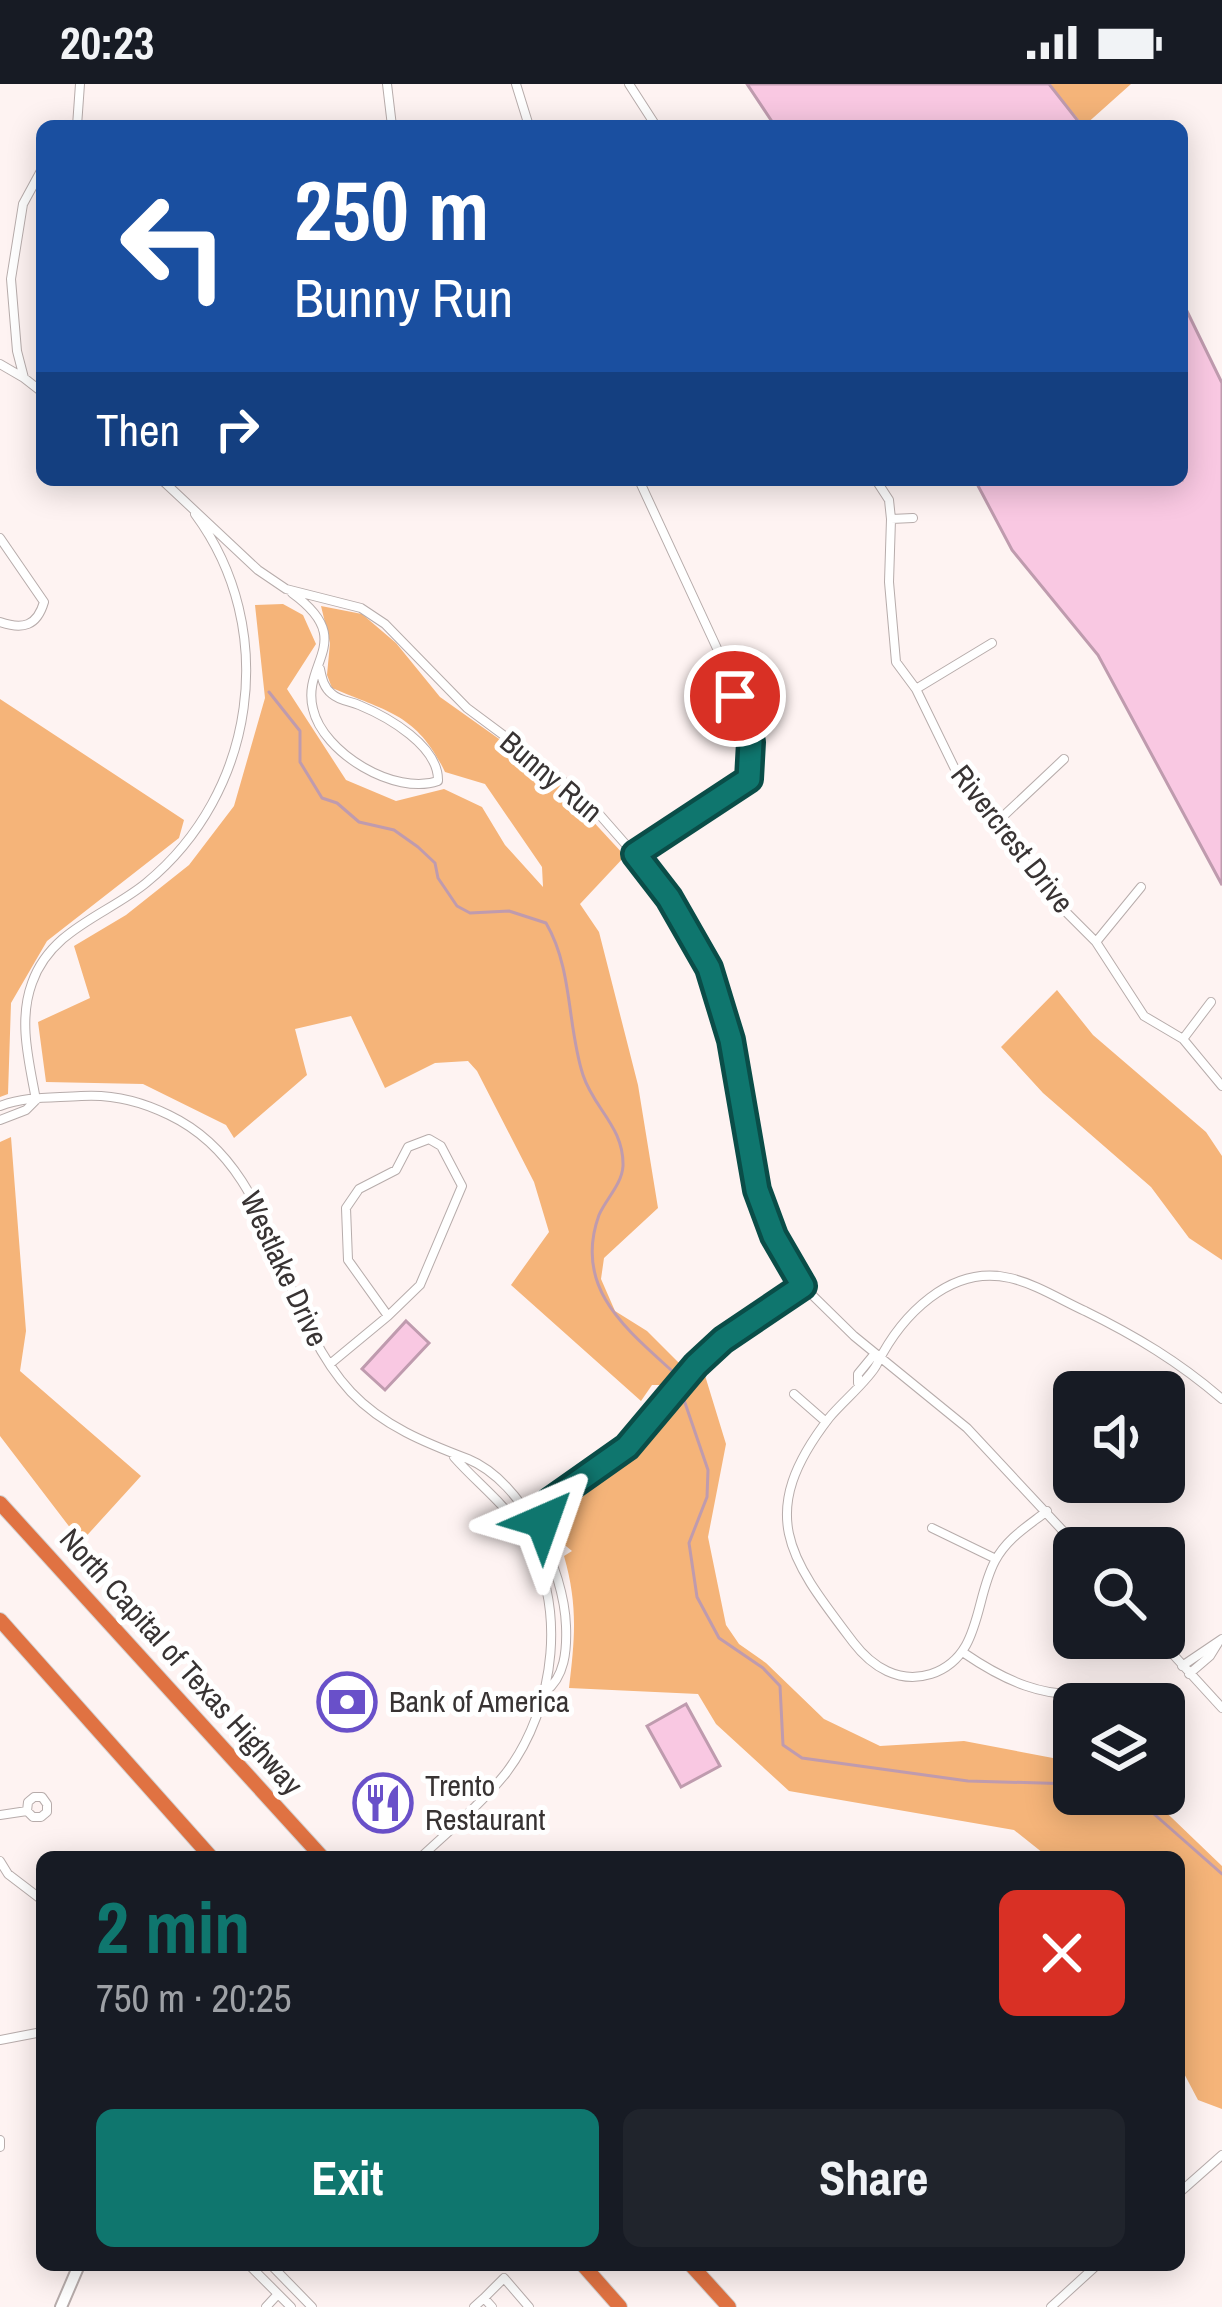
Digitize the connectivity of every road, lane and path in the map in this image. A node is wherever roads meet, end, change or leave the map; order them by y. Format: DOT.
graph roads {
  1 [pos="80,84"];
  2 [pos="387,84"];
  3 [pos="516,84"];
  4 [pos="629,84"];
  5 [pos="77,120"];
  6 [pos="391,120"];
  7 [pos="527,120"];
  8 [pos="652,120"];
  9 [pos="36,181"];
  10 [pos="0,364"];
  11 [pos="24,378"];
  12 [pos="36,387"];
  13 [pos="169,486"];
  14 [pos="642,486"];
  15 [pos="880,486"];
  16 [pos="188,503"];
  17 [pos="913,518"];
  18 [pos="891,519"];
  19 [pos="0,538"];
  20 [pos="286,589"];
  21 [pos="0,622"];
  22 [pos="992,643"];
  23 [pos="320,669"];
  24 [pos="916,688"];
  25 [pos="1064,759"];
  26 [pos="997,822"];
  27 [pos="635,854"];
  28 [pos="1141,887"];
  29 [pos="1096,942"];
  30 [pos="1211,1002"];
  31 [pos="1183,1039"];
  32 [pos="1222,1086"];
  33 [pos="36,1100"];
  34 [pos="0,1106"];
  35 [pos="0,1120"];
  36 [pos="803,1286"];
  37 [pos="388,1316"];
  38 [pos="879,1356"];
  39 [pos="330,1364"];
  40 [pos="794,1394"];
  41 [pos="1222,1399"];
  42 [pos="826,1422"];
  43 [pos="453,1456"];
  44 [pos="549,1502"];
  45 [pos="0,1503"];
  46 [pos="1047,1511"];
  47 [pos="529,1516"];
  48 [pos="1061,1527"];
  49 [pos="932,1528"];
  50 [pos="525,1534"];
  51 [pos="544,1540"];
  52 [pos="996,1559"];
  53 [pos="0,1620"];
  54 [pos="1220,1640"];
  55 [pos="964,1653"];
  56 [pos="1176,1659"];
  57 [pos="1186,1670"];
  58 [pos="545,1692"];
  59 [pos="1053,1692"];
  60 [pos="1222,1708"];
  61 [pos="27,1811"];
  62 [pos="0,1815"];
  63 [pos="206,1851"];
  64 [pos="317,1851"];
  65 [pos="428,1851"];
  66 [pos="0,1861"];
  67 [pos="36,1895"];
  68 [pos="36,2033"];
  69 [pos="0,2040"];
  70 [pos="1222,2156"];
  71 [pos="1185,2188"];
  72 [pos="76,2271"];
  73 [pos="254,2271"];
  74 [pos="277,2271"];
  75 [pos="588,2271"];
  76 [pos="697,2271"];
  77 [pos="1090,2271"];
  78 [pos="297,2292"];
  79 [pos="484,2298"];
  80 [pos="285,2301"];
  81 [pos="61,2307"];
  82 [pos="266,2307"];
  83 [pos="312,2307"];
  84 [pos="474,2307"];
  85 [pos="491,2307"];
  86 [pos="529,2307"];
  87 [pos="620,2307"];
  88 [pos="729,2307"];
  89 [pos="1051,2307"];
  1 -- 5 [label="street"];
  2 -- 6 [label="street"];
  3 -- 7 [label="street"];
  4 -- 8 [label="street"];
  9 -- 11 [label="street"];
  10 -- 11 [label="street"];
  11 -- 12 [label="street"];
  13 -- 16 [label="street"];
  14 -- 27 [label="street"];
  15 -- 18 [label="street, Rivercrest Drive"];
  16 -- 20 [label="street, Bunny Run"];
  16 -- 33 [label="street"];
  17 -- 18 [label="street"];
  18 -- 24 [label="street, Rivercrest Drive"];
  19 -- 21 [label="street"];
  20 -- 23 [label="street"];
  20 -- 27 [label="street, Bunny Run"];
  22 -- 24 [label="street"];
  23 -- 23 [label="street"];
  24 -- 26 [label="street, Rivercrest Drive"];
  25 -- 26 [label="street"];
  26 -- 29 [label="street, Rivercrest Drive"];
  27 -- 36 [label="street, Bunny Run"];
  28 -- 29 [label="street"];
  29 -- 31 [label="street, Rivercrest Drive"];
  30 -- 31 [label="street"];
  31 -- 32 [label="street, Rivercrest Drive"];
  33 -- 34 [label="street, Westlake Drive"];
  33 -- 35 [label="street, Westlake Drive"];
  33 -- 39 [label="street, Westlake Drive"];
  36 -- 38 [label="street, Bunny Run"];
  36 -- 44 [label="street"];
  37 -- 37 [label="street"];
  37 -- 39 [label="street"];
  38 -- 41 [label="street"];
  38 -- 42 [label="street"];
  38 -- 46 [label="street, Bunny Run"];
  39 -- 43 [label="street, Westlake Drive"];
  40 -- 42 [label="street"];
  42 -- 55 [label="street"];
  43 -- 47 [label="street, Westlake Drive"];
  43 -- 50 [label="street, Westlake Drive"];
  44 -- 47 [label="street"];
  44 -- 51 [label="street"];
  45 -- 64 [label="highway, North Capital of Texas Highway"];
  46 -- 48 [label="street, Bunny Run"];
  46 -- 52 [label="street"];
  47 -- 50 [label="street"];
  47 -- 51 [label="street, Westlake Drive"];
  49 -- 52 [label="street"];
  50 -- 58 [label="street, Westlake Drive"];
  51 -- 58 [label="street, Westlake Drive"];
  52 -- 55 [label="street"];
  53 -- 63 [label="highway"];
  54 -- 57 [label="street"];
  55 -- 59 [label="street"];
  56 -- 57 [label="street"];
  57 -- 60 [label="street"];
  58 -- 65 [label="street, Westlake Drive"];
  61 -- 62 [label="street"];
  66 -- 67 [label="street"];
  68 -- 69 [label="street"];
  70 -- 71 [label="street"];
  72 -- 81 [label="street"];
  73 -- 80 [label="street"];
  74 -- 78 [label="street"];
  75 -- 87 [label="highway"];
  76 -- 88 [label="highway"];
  77 -- 89 [label="street"];
  78 -- 80 [label="street"];
  78 -- 83 [label="street"];
  79 -- 84 [label="street"];
  79 -- 85 [label="street"];
  79 -- 86 [label="street"];
  80 -- 82 [label="street"];
}
